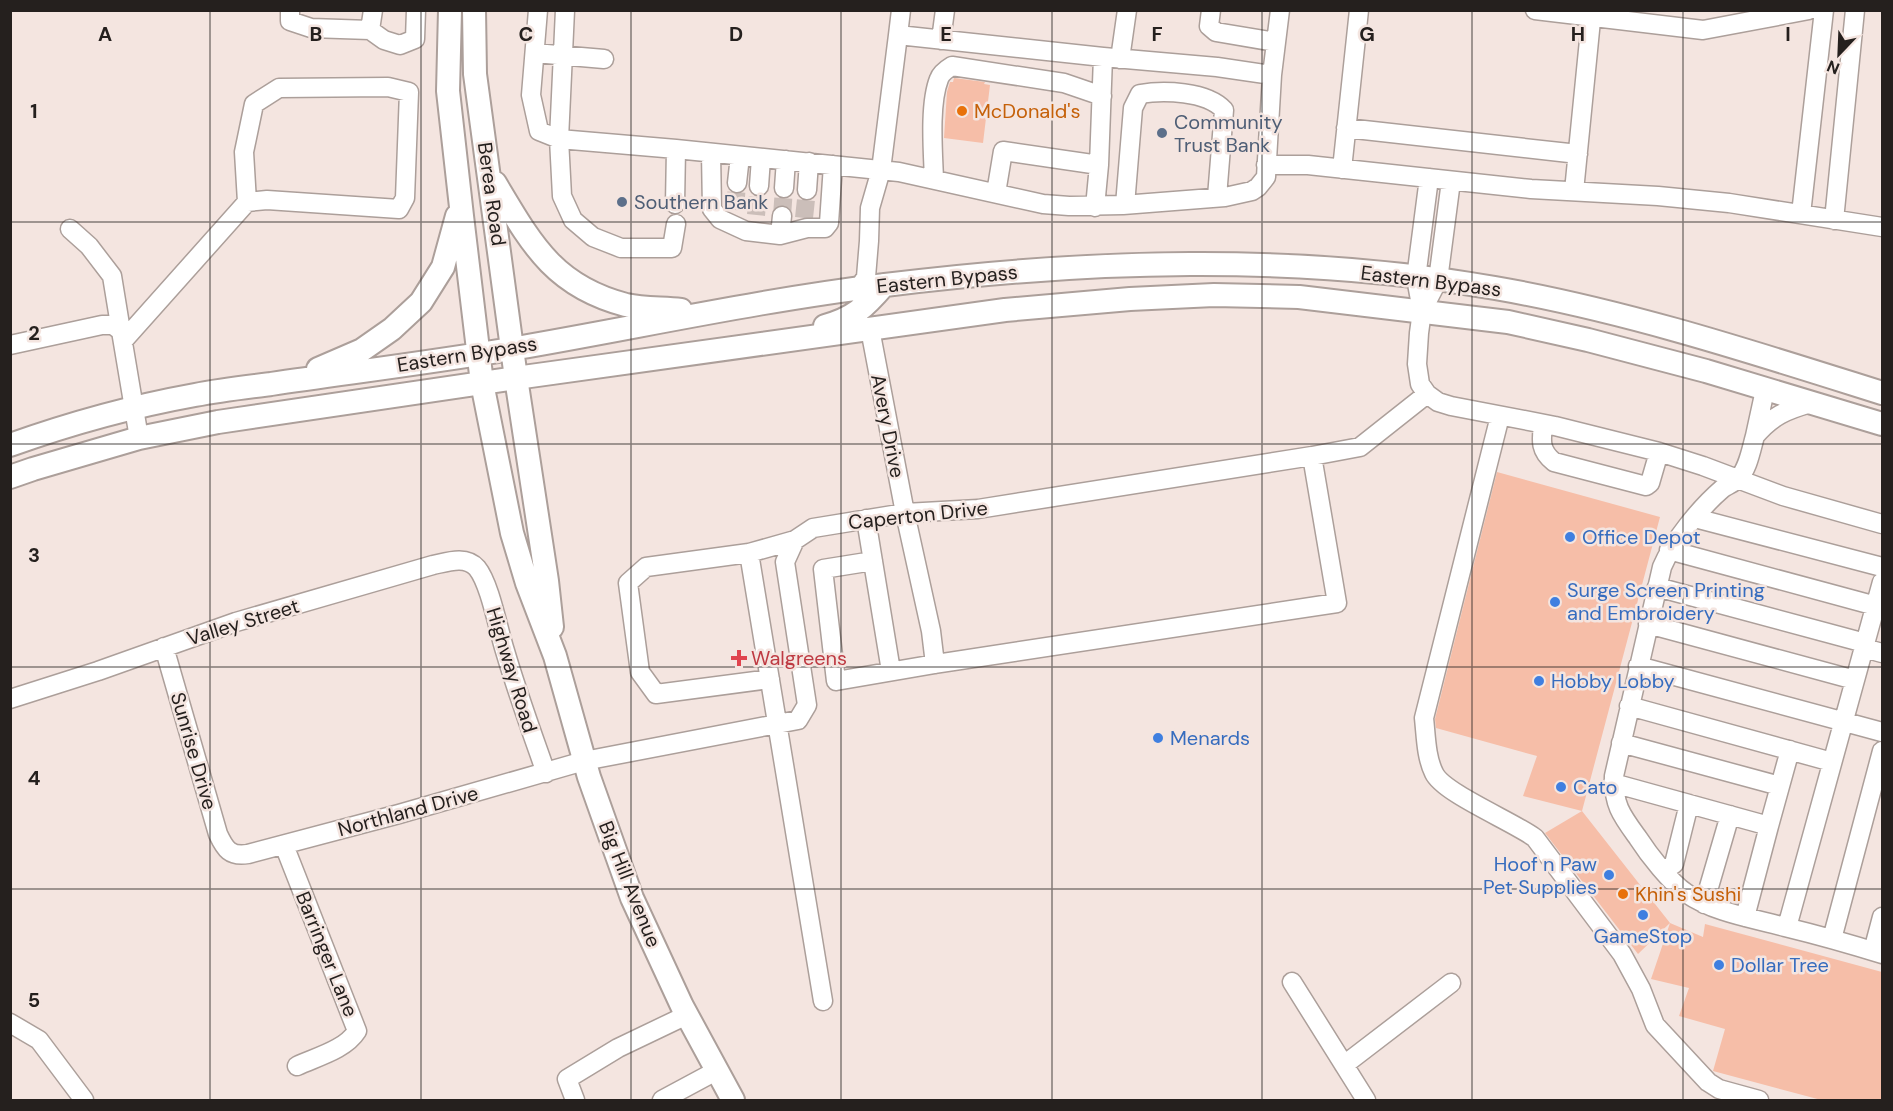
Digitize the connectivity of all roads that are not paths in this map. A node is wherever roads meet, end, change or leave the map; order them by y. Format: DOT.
graph roads {
  1 [pos="290,10"];
  2 [pos="373,10"];
  3 [pos="416,10"];
  4 [pos="450,10"];
  5 [pos="474,10"];
  6 [pos="538,10"];
  7 [pos="565,10"];
  8 [pos="901,10"];
  9 [pos="945,10"];
  10 [pos="1127,10"];
  11 [pos="1211,10"];
  12 [pos="1280,10"];
  13 [pos="1359,10"];
  14 [pos="1534,10"];
  15 [pos="1809,10"];
  16 [pos="1824,10"];
  17 [pos="1855,10"];
  18 [pos="1592,14"];
  19 [pos="1668,18"];
  20 [pos="370,30"];
  21 [pos="898,35"];
  22 [pos="941,40"];
  23 [pos="1275,42"];
  24 [pos="535,53"];
  25 [pos="563,54"];
  26 [pos="1112,58"];
  27 [pos="604,59"];
  28 [pos="1272,75"];
  29 [pos="1102,96"];
  30 [pos="1346,128"];
  31 [pos="559,140"];
  32 [pos="676,149"];
  33 [pos="711,153"];
  34 [pos="1578,154"];
  35 [pos="740,156"];
  36 [pos="762,158"];
  37 [pos="786,160"];
  38 [pos="810,162"];
  39 [pos="833,165"];
  40 [pos="1099,165"];
  41 [pos="1266,165"];
  42 [pos="1341,169"];
  43 [pos="881,170"];
  44 [pos="489,174"];
  45 [pos="1429,178"];
  46 [pos="934,179"];
  47 [pos="1451,181"];
  48 [pos="737,183"];
  49 [pos="759,186"];
  50 [pos="784,188"];
  51 [pos="807,190"];
  52 [pos="1574,191"];
  53 [pos="996,193"];
  54 [pos="1217,197"];
  55 [pos="247,202"];
  56 [pos="675,204"];
  57 [pos="460,205"];
  58 [pos="1125,205"];
  59 [pos="1095,207"];
  60 [pos="1800,214"];
  61 [pos="782,216"];
  62 [pos="1834,220"];
  63 [pos="676,224"];
  64 [pos="1882,227"];
  65 [pos="70,229"];
  66 [pos="780,235"];
  67 [pos="869,241"];
  68 [pos="1427,279"];
  69 [pos="884,285"];
  70 [pos="859,288"];
  71 [pos="1422,311"];
  72 [pos="709,312"];
  73 [pos="870,329"];
  74 [pos="122,336"];
  75 [pos="10,345"];
  76 [pos="748,346"];
  77 [pos="513,348"];
  78 [pos="478,353"];
  79 [pos="516,378"];
  80 [pos="289,381"];
  81 [pos="482,383"];
  82 [pos="1765,390"];
  83 [pos="1882,393"];
  84 [pos="1427,394"];
  85 [pos="1811,403"];
  86 [pos="1882,403"];
  87 [pos="134,409"];
  88 [pos="1500,416"];
  89 [pos="1543,424"];
  90 [pos="1882,424"];
  91 [pos="1755,436"];
  92 [pos="139,438"];
  93 [pos="10,445"];
  94 [pos="1659,452"];
  95 [pos="1312,456"];
  96 [pos="10,477"];
  97 [pos="1737,480"];
  98 [pos="905,513"];
  99 [pos="1695,518"];
  100 [pos="866,519"];
  101 [pos="1882,524"];
  102 [pos="795,540"];
  103 [pos="1669,550"];
  104 [pos="750,553"];
  105 [pos="873,561"];
  106 [pos="1882,567"];
  107 [pos="477,568"];
  108 [pos="1882,582"];
  109 [pos="1657,587"];
  110 [pos="1876,606"];
  111 [pos="1648,624"];
  112 [pos="1864,646"];
  113 [pos="164,647"];
  114 [pos="1882,653"];
  115 [pos="555,656"];
  116 [pos="935,664"];
  117 [pos="1638,666"];
  118 [pos="891,671"];
  119 [pos="771,679"];
  120 [pos="1855,680"];
  121 [pos="10,699"];
  122 [pos="1629,706"];
  123 [pos="1844,721"];
  124 [pos="777,725"];
  125 [pos="1882,732"];
  126 [pos="1621,743"];
  127 [pos="1790,750"];
  128 [pos="1882,751"];
  129 [pos="584,761"];
  130 [pos="1832,762"];
  131 [pos="546,773"];
  132 [pos="1613,783"];
  133 [pos="1780,786"];
  134 [pos="1689,804"];
  135 [pos="1730,815"];
  136 [pos="1769,826"];
  137 [pos="284,845"];
  138 [pos="230,853"];
  139 [pos="1664,871"];
  140 [pos="1704,904"];
  141 [pos="1745,917"];
  142 [pos="1882,917"];
  143 [pos="1787,927"];
  144 [pos="1832,939"];
  145 [pos="1878,952"];
  146 [pos="1292,982"];
  147 [pos="1451,983"];
  148 [pos="823,1001"];
  149 [pos="687,1015"];
  150 [pos="10,1023"];
  151 [pos="1344,1065"];
  152 [pos="297,1066"];
  153 [pos="716,1071"];
  154 [pos="84,1101"];
  155 [pos="575,1101"];
  156 [pos="662,1101"];
  157 [pos="733,1101"];
  158 [pos="1366,1101"];
  159 [pos="1759,1101"];
  1 -- 20 [label="street"];
  2 -- 20 [label="street"];
  3 -- 20 [label="street"];
  4 -- 57 [label="main road, Berea Road"];
  5 -- 44 [label="main road, Berea Road"];
  6 -- 24 [label="street"];
  7 -- 25 [label="street"];
  8 -- 21 [label="street"];
  9 -- 22 [label="street"];
  10 -- 26 [label="street"];
  11 -- 23 [label="street"];
  12 -- 23 [label="street"];
  13 -- 30 [label="street"];
  14 -- 18 [label="street"];
  15 -- 19 [label="street"];
  16 -- 60 [label="street"];
  17 -- 62 [label="street"];
  18 -- 19 [label="street"];
  18 -- 34 [label="street"];
  21 -- 22 [label="street"];
  21 -- 43 [label="street"];
  22 -- 26 [label="street"];
  23 -- 28 [label="street"];
  24 -- 25 [label="street"];
  24 -- 31 [label="street"];
  25 -- 27 [label="street"];
  25 -- 31 [label="street"];
  26 -- 28 [label="street"];
  26 -- 29 [label="street"];
  28 -- 41 [label="street"];
  29 -- 40 [label="street"];
  29 -- 46 [label="street"];
  30 -- 34 [label="street"];
  30 -- 42 [label="street"];
  31 -- 32 [label="street"];
  31 -- 63 [label="street"];
  32 -- 33 [label="street"];
  32 -- 56 [label="street"];
  33 -- 35 [label="street"];
  33 -- 66 [label="street"];
  34 -- 52 [label="street"];
  35 -- 36 [label="street"];
  35 -- 48 [label="street"];
  36 -- 37 [label="street"];
  36 -- 49 [label="street"];
  37 -- 38 [label="street"];
  37 -- 50 [label="street"];
  38 -- 39 [label="street"];
  38 -- 51 [label="street"];
  39 -- 43 [label="street"];
  39 -- 66 [label="street"];
  40 -- 53 [label="street"];
  40 -- 59 [label="street"];
  41 -- 42 [label="street"];
  41 -- 54 [label="street"];
  42 -- 45 [label="street"];
  43 -- 46 [label="street"];
  43 -- 67 [label="street"];
  44 -- 72 [label="main road"];
  44 -- 77 [label="main road, Berea Road"];
  45 -- 47 [label="street"];
  45 -- 68 [label="street"];
  46 -- 53 [label="street"];
  47 -- 52 [label="street"];
  47 -- 68 [label="street"];
  52 -- 60 [label="street"];
  53 -- 59 [label="street"];
  54 -- 58 [label="street"];
  54 -- 58 [label="street"];
  55 -- 55 [label="street"];
  55 -- 74 [label="street"];
  57 -- 78 [label="main road, Berea Road"];
  57 -- 80 [label="main road"];
  58 -- 59 [label="street"];
  60 -- 62 [label="street"];
  61 -- 66 [label="street"];
  62 -- 64 [label="street"];
  65 -- 74 [label="street"];
  67 -- 69 [label="street"];
  67 -- 70 [label="street"];
  68 -- 69 [label="main road, Eastern Bypass"];
  68 -- 71 [label="street"];
  68 -- 83 [label="main road, Eastern Bypass"];
  69 -- 70 [label="main road, Eastern Bypass"];
  69 -- 76 [label="main road"];
  70 -- 72 [label="main road, Eastern Bypass"];
  71 -- 73 [label="main road, Eastern Bypass"];
  71 -- 82 [label="main road, Eastern Bypass"];
  71 -- 84 [label="street"];
  72 -- 77 [label="main road, Eastern Bypass"];
  73 -- 76 [label="main road, Eastern Bypass"];
  73 -- 98 [label="street, Avery Drive"];
  74 -- 75 [label="street"];
  74 -- 87 [label="street"];
  76 -- 79 [label="main road, Eastern Bypass"];
  77 -- 78 [label="main road, Eastern Bypass"];
  77 -- 79 [label="main road, Berea Road"];
  78 -- 80 [label="main road, Eastern Bypass"];
  78 -- 81 [label="main road, Big Hill Avenue"];
  79 -- 81 [label="main road, Eastern Bypass"];
  79 -- 115 [label="main road, Big Hill Avenue"];
  80 -- 87 [label="main road, Eastern Bypass"];
  81 -- 92 [label="main road, Eastern Bypass"];
  81 -- 115 [label="main road, Big Hill Avenue"];
  82 -- 85 [label="main road, Eastern Bypass"];
  82 -- 86 [label="main road"];
  82 -- 91 [label="street"];
  84 -- 88 [label="street"];
  84 -- 95 [label="street, Caperton Drive"];
  85 -- 90 [label="main road, Eastern Bypass"];
  85 -- 91 [label="street"];
  87 -- 92 [label="street"];
  87 -- 93 [label="main road, Eastern Bypass"];
  88 -- 89 [label="street"];
  88 -- 159 [label="street"];
  89 -- 94 [label="street"];
  89 -- 94 [label="street"];
  91 -- 97 [label="street"];
  92 -- 96 [label="main road, Eastern Bypass"];
  94 -- 97 [label="street"];
  95 -- 98 [label="street, Caperton Drive"];
  95 -- 116 [label="street"];
  97 -- 99 [label="street"];
  97 -- 101 [label="street"];
  98 -- 100 [label="street, Caperton Drive"];
  98 -- 116 [label="street, Avery Drive"];
  99 -- 103 [label="street"];
  99 -- 106 [label="street"];
  100 -- 102 [label="street, Caperton Drive"];
  100 -- 105 [label="street"];
  102 -- 104 [label="street, Caperton Drive"];
  102 -- 124 [label="street"];
  103 -- 109 [label="street"];
  103 -- 110 [label="street"];
  104 -- 119 [label="street"];
  104 -- 119 [label="street, Caperton Drive"];
  105 -- 118 [label="street"];
  105 -- 118 [label="street"];
  107 -- 113 [label="street, Valley Street"];
  107 -- 131 [label="street, Highway Road"];
  108 -- 110 [label="street"];
  109 -- 111 [label="street"];
  109 -- 112 [label="street"];
  110 -- 112 [label="street"];
  111 -- 117 [label="street"];
  111 -- 120 [label="street"];
  112 -- 114 [label="street"];
  112 -- 120 [label="street"];
  113 -- 121 [label="street, Valley Street"];
  113 -- 138 [label="street, Sunrise Drive"];
  115 -- 129 [label="main road, Big Hill Avenue"];
  116 -- 118 [label="street"];
  117 -- 122 [label="street"];
  117 -- 123 [label="street"];
  119 -- 124 [label="street"];
  120 -- 123 [label="street"];
  122 -- 126 [label="street"];
  122 -- 127 [label="street"];
  123 -- 125 [label="street"];
  123 -- 130 [label="street"];
  124 -- 129 [label="street"];
  124 -- 148 [label="street"];
  126 -- 132 [label="street"];
  126 -- 133 [label="street"];
  127 -- 130 [label="street"];
  127 -- 133 [label="street"];
  128 -- 144 [label="street"];
  129 -- 131 [label="street, Northland Drive"];
  129 -- 149 [label="main road, Big Hill Avenue"];
  130 -- 143 [label="street"];
  131 -- 137 [label="street, Northland Drive"];
  132 -- 134 [label="street"];
  132 -- 139 [label="street"];
  133 -- 136 [label="street"];
  134 -- 135 [label="street"];
  134 -- 139 [label="street"];
  135 -- 136 [label="street"];
  135 -- 140 [label="street"];
  136 -- 141 [label="street"];
  137 -- 138 [label="street, Northland Drive"];
  137 -- 152 [label="street, Barringer Lane"];
  139 -- 140 [label="street"];
  140 -- 141 [label="street"];
  141 -- 143 [label="street"];
  142 -- 145 [label="street"];
  143 -- 144 [label="street"];
  144 -- 145 [label="street"];
  146 -- 151 [label="street"];
  147 -- 151 [label="street"];
  149 -- 153 [label="main road, Big Hill Avenue"];
  149 -- 155 [label="street"];
  150 -- 154 [label="street"];
  151 -- 158 [label="street"];
  153 -- 156 [label="street"];
  153 -- 157 [label="main road, Big Hill Avenue"];
}
